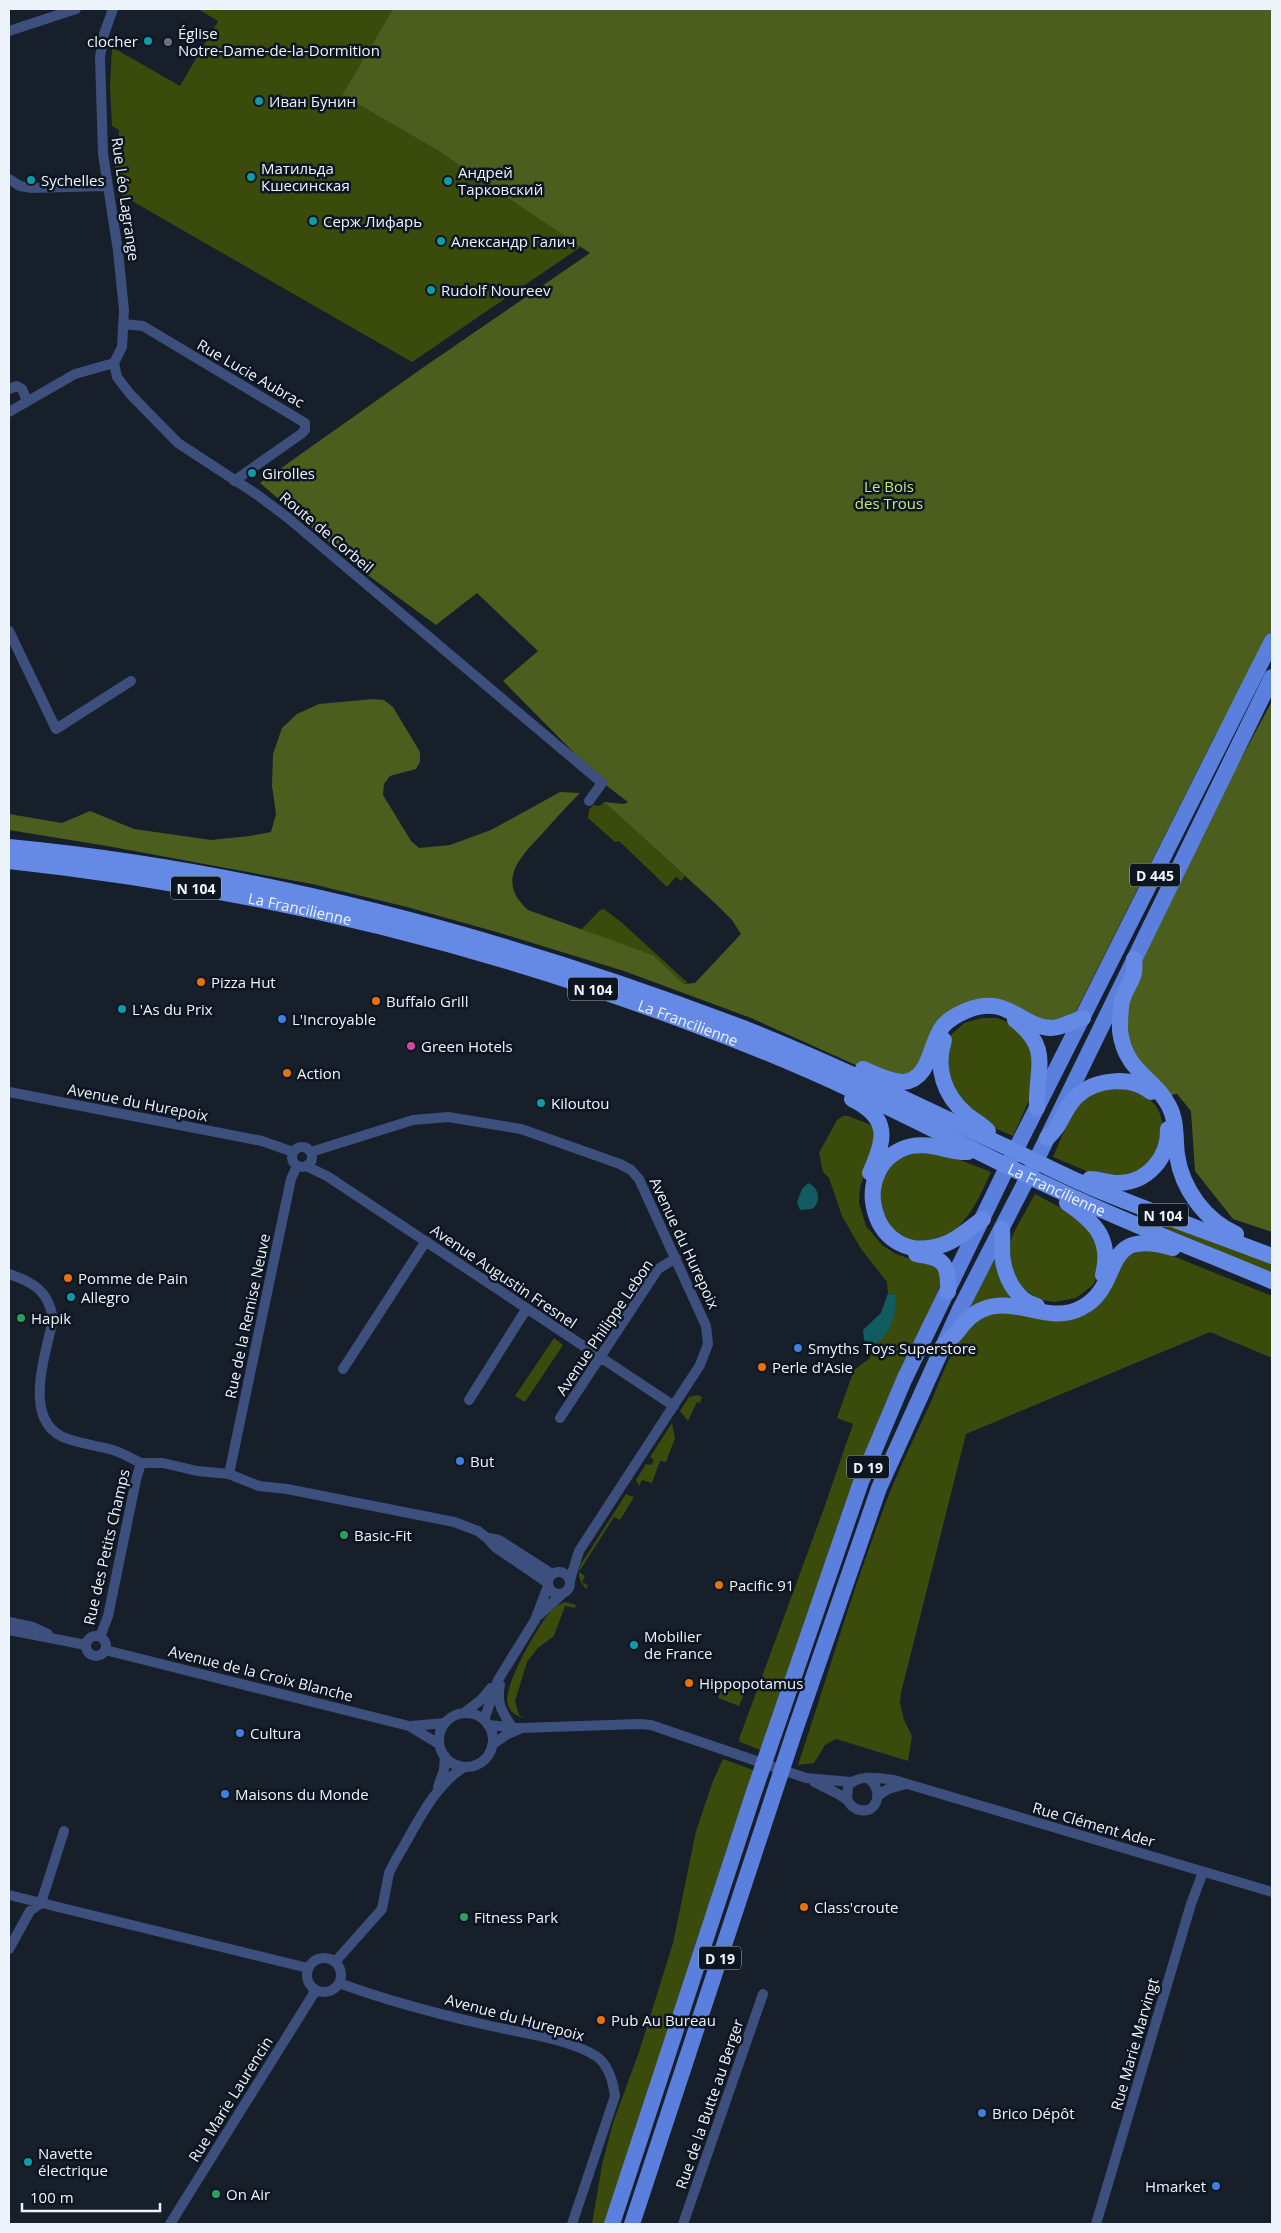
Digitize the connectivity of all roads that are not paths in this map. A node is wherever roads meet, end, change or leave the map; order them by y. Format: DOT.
graph roads {
  1 [pos="76,9"];
  2 [pos="112,9"];
  3 [pos="9,31"];
  4 [pos="9,179"];
  5 [pos="106,186"];
  6 [pos="124,324"];
  7 [pos="114,363"];
  8 [pos="9,388"];
  9 [pos="28,401"];
  10 [pos="9,412"];
  11 [pos="234,481"];
  12 [pos="9,631"];
  13 [pos="1272,641"];
  14 [pos="1272,677"];
  15 [pos="131,682"];
  16 [pos="589,801"];
  17 [pos="9,837"];
  18 [pos="9,847"];
  19 [pos="9,861"];
  20 [pos="47,865"];
  21 [pos="145,865"];
  22 [pos="9,871"];
  23 [pos="1134,958"];
  24 [pos="1083,1018"];
  25 [pos="802,1054"];
  26 [pos="834,1082"];
  27 [pos="9,1092"];
  28 [pos="1037,1108"];
  29 [pos="1047,1138"];
  30 [pos="992,1140"];
  31 [pos="978,1152"];
  32 [pos="303,1159"];
  33 [pos="1011,1159"];
  34 [pos="1032,1169"];
  35 [pos="1074,1179"];
  36 [pos="1051,1187"];
  37 [pos="983,1219"];
  38 [pos="1002,1229"];
  39 [pos="426,1242"];
  40 [pos="1193,1248"];
  41 [pos="1254,1249"];
  42 [pos="1272,1256"];
  43 [pos="676,1258"];
  44 [pos="9,1274"];
  45 [pos="1272,1281"];
  46 [pos="948,1292"];
  47 [pos="527,1308"];
  48 [pos="942,1347"];
  49 [pos="601,1358"];
  50 [pos="343,1369"];
  51 [pos="469,1400"];
  52 [pos="674,1406"];
  53 [pos="560,1418"];
  54 [pos="141,1463"];
  55 [pos="229,1474"];
  56 [pos="580,1551"];
  57 [pos="551,1579"];
  58 [pos="570,1580"];
  59 [pos="561,1595"];
  60 [pos="535,1620"];
  61 [pos="9,1622"];
  62 [pos="9,1630"];
  63 [pos="100,1637"];
  64 [pos="58,1639"];
  65 [pos="86,1645"];
  66 [pos="105,1650"];
  67 [pos="500,1676"];
  68 [pos="464,1713"];
  69 [pos="445,1723"];
  70 [pos="486,1723"];
  71 [pos="409,1726"];
  72 [pos="517,1728"];
  73 [pos="439,1744"];
  74 [pos="492,1745"];
  75 [pos="444,1756"];
  76 [pos="464,1767"];
  77 [pos="806,1778"];
  78 [pos="869,1779"];
  79 [pos="851,1782"];
  80 [pos="907,1783"];
  81 [pos="436,1793"];
  82 [pos="879,1795"];
  83 [pos="847,1800"];
  84 [pos="64,1831"];
  85 [pos="1203,1872"];
  86 [pos="1272,1892"];
  87 [pos="9,1895"];
  88 [pos="41,1903"];
  89 [pos="9,1949"];
  90 [pos="335,1962"];
  91 [pos="308,1968"];
  92 [pos="339,1983"];
  93 [pos="316,1990"];
  94 [pos="763,1994"];
  95 [pos="170,2224"];
  96 [pos="572,2224"];
  97 [pos="612,2224"];
  98 [pos="632,2224"];
  99 [pos="683,2224"];
  100 [pos="1096,2224"];
  1 -- 3 [label="street"];
  2 -- 5 [label="street, Rue Léo Lagrange"];
  4 -- 5 [label="street"];
  5 -- 6 [label="street, Rue Léo Lagrange"];
  6 -- 7 [label="street, Rue Léo Lagrange"];
  6 -- 11 [label="street, Rue Lucie Aubrac"];
  7 -- 9 [label="street"];
  7 -- 11 [label="street, Route de Corbeil"];
  8 -- 9 [label="street"];
  9 -- 10 [label="street"];
  11 -- 16 [label="street, Route de Corbeil"];
  12 -- 15 [label="street"];
  13 -- 24 [label="main road, D 445"];
  14 -- 23 [label="main road, D 445"];
  17 -- 21 [label="highway"];
  18 -- 21 [label="highway, La Francilienne / N 104"];
  19 -- 20 [label="highway, La Francilienne / N 104"];
  20 -- 22 [label="highway"];
  20 -- 26 [label="highway, La Francilienne / N 104"];
  21 -- 25 [label="highway, La Francilienne / N 104"];
  23 -- 29 [label="main road, D 445"];
  23 -- 41 [label="highway"];
  24 -- 25 [label="highway"];
  24 -- 28 [label="main road, D 445"];
  25 -- 30 [label="highway, La Francilienne / N 104"];
  26 -- 31 [label="highway, La Francilienne / N 104"];
  26 -- 46 [label="highway"];
  27 -- 32 [label="street, Avenue du Hurepoix"];
  28 -- 30 [label="highway"];
  28 -- 33 [label="main road, D 445"];
  29 -- 34 [label="main road, D 445"];
  29 -- 35 [label="highway"];
  30 -- 35 [label="highway, La Francilienne / N 104"];
  31 -- 36 [label="highway, La Francilienne / N 104"];
  31 -- 37 [label="highway"];
  32 -- 39 [label="street, Avenue Augustin Fresnel"];
  32 -- 43 [label="street, Avenue du Hurepoix"];
  32 -- 55 [label="street, Rue de la Remise Neuve"];
  33 -- 37 [label="main road, D 19"];
  34 -- 38 [label="main road, D 19"];
  35 -- 41 [label="highway, La Francilienne / N 104"];
  36 -- 38 [label="highway"];
  36 -- 40 [label="highway, La Francilienne / N 104"];
  37 -- 46 [label="main road, D 19"];
  38 -- 48 [label="main road, D 19"];
  39 -- 47 [label="street, Avenue Augustin Fresnel"];
  39 -- 50 [label="street"];
  40 -- 45 [label="highway, La Francilienne / N 104"];
  40 -- 48 [label="highway"];
  41 -- 42 [label="highway, La Francilienne / N 104"];
  43 -- 49 [label="street, Avenue Philippe Lebon"];
  43 -- 52 [label="street, Avenue du Hurepoix"];
  44 -- 54 [label="street"];
  46 -- 97 [label="main road, D 19"];
  47 -- 49 [label="street, Avenue Augustin Fresnel"];
  47 -- 51 [label="street"];
  48 -- 98 [label="main road, D 19"];
  49 -- 52 [label="street, Avenue Augustin Fresnel"];
  49 -- 53 [label="street, Avenue Philippe Lebon"];
  52 -- 56 [label="street, Avenue du Hurepoix"];
  54 -- 55 [label="street, Rue des Petits Champs"];
  54 -- 63 [label="street, Rue des Petits Champs"];
  55 -- 57 [label="street, Rue des Petits Champs"];
  56 -- 57 [label="street, Avenue du Hurepoix"];
  56 -- 58 [label="street, Avenue du Hurepoix"];
  57 -- 58 [label="street"];
  57 -- 59 [label="street"];
  57 -- 60 [label="street, Avenue du Hurepoix"];
  58 -- 59 [label="street"];
  59 -- 60 [label="street, Avenue du Hurepoix"];
  60 -- 67 [label="street, Avenue du Hurepoix"];
  61 -- 64 [label="street, Avenue de la Croix Blanche"];
  62 -- 64 [label="street, Avenue de la Croix Blanche"];
  63 -- 65 [label="street"];
  63 -- 66 [label="street"];
  64 -- 65 [label="street, Avenue de la Croix Blanche"];
  65 -- 66 [label="street, Avenue de la Croix Blanche"];
  66 -- 71 [label="street, Avenue de la Croix Blanche"];
  67 -- 68 [label="street, Avenue du Hurepoix"];
  67 -- 70 [label="street, Avenue du Hurepoix"];
  67 -- 72 [label="street"];
  68 -- 69 [label="street"];
  68 -- 70 [label="street"];
  69 -- 71 [label="street, Avenue de la Croix Blanche"];
  69 -- 73 [label="street"];
  70 -- 72 [label="street, Rue Clément Ader"];
  70 -- 74 [label="street"];
  71 -- 73 [label="street, Avenue de la Croix Blanche"];
  72 -- 74 [label="street, Rue Clément Ader"];
  72 -- 77 [label="street, Rue Clément Ader"];
  73 -- 75 [label="street"];
  74 -- 76 [label="street"];
  75 -- 76 [label="street"];
  75 -- 81 [label="street"];
  76 -- 81 [label="street"];
  77 -- 79 [label="street, Rue Clément Ader"];
  77 -- 83 [label="street, Rue Clément Ader"];
  78 -- 79 [label="street, Rue Clément Ader"];
  78 -- 80 [label="street, Rue Clément Ader"];
  78 -- 82 [label="street"];
  79 -- 83 [label="street"];
  80 -- 82 [label="street, Rue Clément Ader"];
  80 -- 85 [label="street, Rue Clément Ader"];
  81 -- 90 [label="street"];
  82 -- 83 [label="street, Rue Clément Ader"];
  84 -- 88 [label="street"];
  85 -- 86 [label="street, Rue Clément Ader"];
  85 -- 100 [label="street, Rue Marie Marvingt"];
  87 -- 88 [label="street"];
  88 -- 89 [label="street"];
  88 -- 91 [label="street"];
  90 -- 91 [label="street"];
  90 -- 92 [label="street"];
  91 -- 93 [label="street"];
  92 -- 93 [label="street"];
  92 -- 96 [label="street, Avenue du Hurepoix"];
  93 -- 95 [label="street, Rue Marie Laurencin"];
  94 -- 99 [label="street, Rue de la Butte au Berger"];
}
